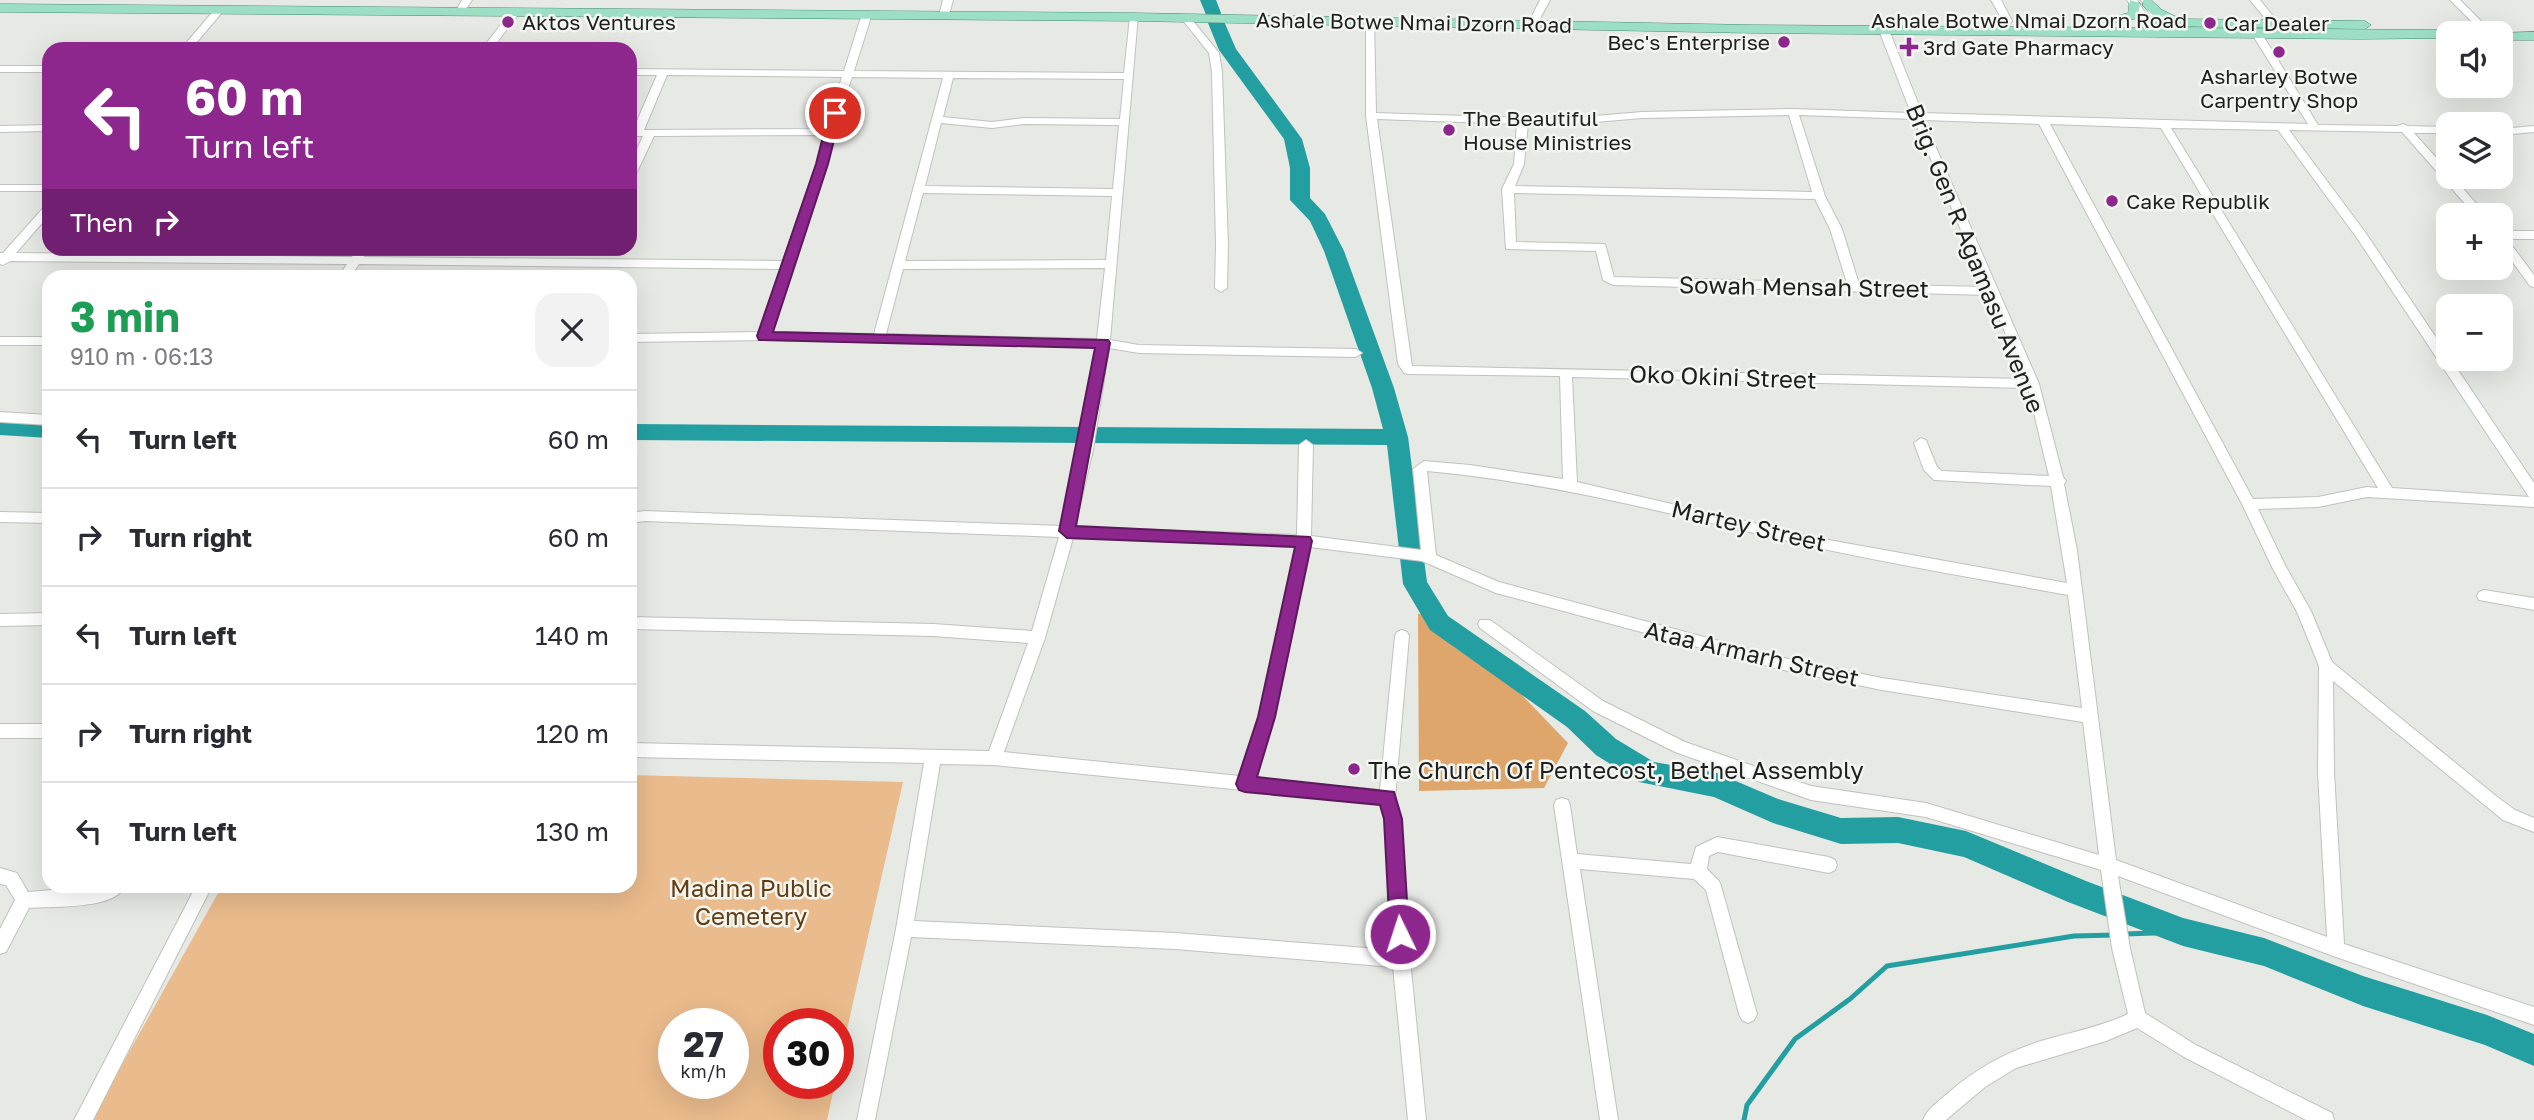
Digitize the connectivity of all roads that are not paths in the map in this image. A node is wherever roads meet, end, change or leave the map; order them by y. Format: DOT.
graph roads {
  1 [pos="467,0"];
  2 [pos="948,0"];
  3 [pos="1545,0"];
  4 [pos="1996,0"];
  5 [pos="2255,0"];
  6 [pos="2455,0"];
  7 [pos="2140,2"];
  8 [pos="0,8"];
  9 [pos="219,10"];
  10 [pos="460,12"];
  11 [pos="515,12"];
  12 [pos="867,14"];
  13 [pos="944,15"];
  14 [pos="1135,17"];
  15 [pos="1186,18"];
  16 [pos="1369,20"];
  17 [pos="2007,21"];
  18 [pos="2113,21"];
  19 [pos="2185,21"];
  20 [pos="2272,21"];
  21 [pos="2476,21"];
  22 [pos="1533,24"];
  23 [pos="1882,25"];
  24 [pos="2155,27"];
  25 [pos="2436,32"];
  26 [pos="2436,33"];
  27 [pos="2257,34"];
  28 [pos="2513,36"];
  29 [pos="2534,36"];
  30 [pos="192,42"];
  31 [pos="492,42"];
  32 [pos="0,69"];
  33 [pos="42,69"];
  34 [pos="637,72"];
  35 [pos="663,72"];
  36 [pos="847,74"];
  37 [pos="949,75"];
  38 [pos="1129,76"];
  39 [pos="1793,112"];
  40 [pos="1917,115"];
  41 [pos="1371,116"];
  42 [pos="938,120"];
  43 [pos="1523,120"];
  44 [pos="2042,120"];
  45 [pos="1124,122"];
  46 [pos="637,125"];
  47 [pos="2164,125"];
  48 [pos="2314,126"];
  49 [pos="2281,127"];
  50 [pos="2403,127"];
  51 [pos="42,128"];
  52 [pos="0,129"];
  53 [pos="2436,129"];
  54 [pos="2534,129"];
  55 [pos="2513,131"];
  56 [pos="828,132"];
  57 [pos="637,133"];
  58 [pos="650,133"];
  59 [pos="637,161"];
  60 [pos="0,188"];
  61 [pos="42,188"];
  62 [pos="919,188"];
  63 [pos="1508,189"];
  64 [pos="1118,193"];
  65 [pos="1819,196"];
  66 [pos="2470,203"];
  67 [pos="42,216"];
  68 [pos="2534,235"];
  69 [pos="2513,236"];
  70 [pos="2513,253"];
  71 [pos="358,256"];
  72 [pos="590,256"];
  73 [pos="2,260"];
  74 [pos="354,262"];
  75 [pos="587,263"];
  76 [pos="1110,264"];
  77 [pos="788,265"];
  78 [pos="900,265"];
  79 [pos="349,270"];
  80 [pos="2534,283"];
  81 [pos="1854,286"];
  82 [pos="1221,288"];
  83 [pos="1994,291"];
  84 [pos="764,336"];
  85 [pos="637,338"];
  86 [pos="879,338"];
  87 [pos="0,341"];
  88 [pos="42,341"];
  89 [pos="1103,343"];
  90 [pos="1356,353"];
  91 [pos="1566,372"];
  92 [pos="2033,384"];
  93 [pos="0,417"];
  94 [pos="42,420"];
  95 [pos="1921,443"];
  96 [pos="1306,445"];
  97 [pos="2059,481"];
  98 [pos="1570,486"];
  99 [pos="2388,493"];
  100 [pos="2534,494"];
  101 [pos="2534,502"];
  102 [pos="2249,504"];
  103 [pos="0,517"];
  104 [pos="637,517"];
  105 [pos="42,518"];
  106 [pos="1067,531"];
  107 [pos="1304,541"];
  108 [pos="1426,557"];
  109 [pos="2074,590"];
  110 [pos="2484,596"];
  111 [pos="2534,604"];
  112 [pos="42,619"];
  113 [pos="0,620"];
  114 [pos="637,623"];
  115 [pos="1485,624"];
  116 [pos="1402,636"];
  117 [pos="1038,638"];
  118 [pos="2326,666"];
  119 [pos="2089,716"];
  120 [pos="0,731"];
  121 [pos="42,731"];
  122 [pos="637,750"];
  123 [pos="933,757"];
  124 [pos="994,758"];
  125 [pos="1245,784"];
  126 [pos="1387,798"];
  127 [pos="1562,805"];
  128 [pos="2534,825"];
  129 [pos="1571,861"];
  130 [pos="1829,865"];
  131 [pos="2109,870"];
  132 [pos="1699,872"];
  133 [pos="0,877"];
  134 [pos="105,893"];
  135 [pos="200,893"];
  136 [pos="24,900"];
  137 [pos="904,929"];
  138 [pos="0,946"];
  139 [pos="2336,949"];
  140 [pos="1401,958"];
  141 [pos="1748,1014"];
  142 [pos="2534,1016"];
  143 [pos="2138,1018"];
  144 [pos="83,1120"];
  145 [pos="866,1120"];
  146 [pos="1417,1120"];
  147 [pos="1609,1120"];
  148 [pos="1932,1120"];
  149 [pos="2325,1120"];
  1 -- 10 [label="street"];
  2 -- 13 [label="street"];
  3 -- 22 [label="street"];
  4 -- 17 [label="street"];
  5 -- 20 [label="street"];
  6 -- 21 [label="street"];
  7 -- 18 [label="main road"];
  7 -- 19 [label="main road"];
  7 -- 24 [label="street"];
  8 -- 9 [label="main road, Ashale Botwe Nmai Dzorn Road"];
  9 -- 10 [label="main road, Ashale Botwe Nmai Dzorn Road"];
  9 -- 30 [label="street"];
  10 -- 11 [label="main road, Ashale Botwe Nmai Dzorn Road"];
  11 -- 12 [label="main road, Ashale Botwe Nmai Dzorn Road"];
  11 -- 31 [label="street"];
  12 -- 13 [label="main road, Ashale Botwe Nmai Dzorn Road"];
  12 -- 36 [label="street"];
  13 -- 14 [label="main road, Ashale Botwe Nmai Dzorn Road"];
  14 -- 15 [label="main road, Ashale Botwe Nmai Dzorn Road"];
  14 -- 38 [label="street"];
  15 -- 16 [label="main road, Ashale Botwe Nmai Dzorn Road"];
  15 -- 82 [label="street"];
  16 -- 22 [label="main road, Ashale Botwe Nmai Dzorn Road"];
  16 -- 41 [label="street"];
  17 -- 18 [label="main road, Ashale Botwe Nmai Dzorn Road"];
  17 -- 23 [label="main road, Ashale Botwe Nmai Dzorn Road"];
  18 -- 24 [label="main road, Ashale Botwe Nmai Dzorn Road"];
  19 -- 20 [label="main road, Ashale Botwe Nmai Dzorn Road"];
  19 -- 24 [label="main road, Ashale Botwe Nmai Dzorn Road"];
  20 -- 25 [label="main road, Ashale Botwe Nmai Dzorn Road"];
  22 -- 23 [label="main road, Ashale Botwe Nmai Dzorn Road"];
  23 -- 24 [label="main road, Ashale Botwe Nmai Dzorn Road"];
  23 -- 40 [label="street, Brig. Gen R Agamasu Avenue"];
  24 -- 27 [label="main road"];
  26 -- 27 [label="main road"];
  27 -- 48 [label="street"];
  28 -- 29 [label="main road"];
  32 -- 33 [label="street"];
  34 -- 35 [label="street"];
  35 -- 36 [label="street"];
  35 -- 46 [label="street"];
  36 -- 37 [label="street"];
  36 -- 56 [label="street"];
  37 -- 38 [label="street"];
  37 -- 42 [label="street"];
  38 -- 45 [label="street"];
  39 -- 40 [label="street"];
  39 -- 43 [label="street"];
  39 -- 65 [label="street"];
  40 -- 44 [label="street"];
  40 -- 83 [label="street, Brig. Gen R Agamasu Avenue"];
  41 -- 43 [label="street"];
  41 -- 91 [label="street, Oko Okini Street"];
  42 -- 45 [label="street"];
  42 -- 62 [label="street"];
  43 -- 63 [label="street"];
  44 -- 47 [label="street"];
  44 -- 102 [label="street"];
  45 -- 64 [label="street"];
  47 -- 49 [label="street"];
  47 -- 99 [label="street"];
  48 -- 49 [label="street"];
  48 -- 50 [label="street"];
  49 -- 100 [label="street"];
  50 -- 53 [label="street"];
  50 -- 66 [label="street"];
  51 -- 52 [label="street"];
  54 -- 55 [label="street"];
  56 -- 58 [label="street"];
  56 -- 77 [label="street"];
  57 -- 58 [label="street"];
  58 -- 59 [label="street"];
  60 -- 61 [label="street"];
  62 -- 64 [label="street"];
  62 -- 78 [label="street"];
  63 -- 65 [label="street"];
  63 -- 81 [label="street, Sowah Mensah Street"];
  64 -- 76 [label="street"];
  65 -- 81 [label="street"];
  67 -- 73 [label="street"];
  68 -- 69 [label="street"];
  70 -- 80 [label="street"];
  71 -- 74 [label="street"];
  72 -- 75 [label="street"];
  73 -- 74 [label="street"];
  74 -- 75 [label="street"];
  74 -- 79 [label="street"];
  75 -- 77 [label="street"];
  76 -- 78 [label="street"];
  76 -- 89 [label="street"];
  77 -- 84 [label="street"];
  78 -- 86 [label="street"];
  81 -- 83 [label="street, Sowah Mensah Street"];
  83 -- 92 [label="street, Brig. Gen R Agamasu Avenue"];
  84 -- 85 [label="street"];
  84 -- 86 [label="street"];
  86 -- 89 [label="street"];
  87 -- 88 [label="street"];
  89 -- 90 [label="street"];
  89 -- 106 [label="street"];
  91 -- 92 [label="street, Oko Okini Street"];
  91 -- 98 [label="street"];
  92 -- 97 [label="street, Brig. Gen R Agamasu Avenue"];
  93 -- 94 [label="street"];
  95 -- 97 [label="street"];
  96 -- 107 [label="street"];
  97 -- 109 [label="street, Brig. Gen R Agamasu Avenue"];
  98 -- 108 [label="street, Martey Street"];
  98 -- 109 [label="street, Martey Street"];
  99 -- 101 [label="street"];
  99 -- 102 [label="street"];
  102 -- 118 [label="street"];
  103 -- 105 [label="street"];
  104 -- 106 [label="street, Ataa Armarh Street"];
  106 -- 107 [label="street, Ataa Armarh Street"];
  106 -- 117 [label="street"];
  107 -- 108 [label="street, Ataa Armarh Street"];
  107 -- 125 [label="street"];
  108 -- 119 [label="street, Ataa Armarh Street"];
  109 -- 119 [label="street, Brig. Gen R Agamasu Avenue"];
  110 -- 111 [label="street"];
  112 -- 113 [label="street"];
  114 -- 117 [label="street"];
  115 -- 131 [label="street"];
  116 -- 126 [label="street"];
  117 -- 124 [label="street"];
  118 -- 128 [label="street"];
  118 -- 139 [label="street"];
  119 -- 131 [label="street, Brig. Gen R Agamasu Avenue"];
  120 -- 121 [label="street"];
  122 -- 123 [label="street"];
  123 -- 124 [label="street"];
  123 -- 137 [label="street"];
  124 -- 125 [label="street"];
  125 -- 126 [label="street"];
  126 -- 140 [label="street"];
  127 -- 129 [label="street"];
  129 -- 132 [label="street"];
  129 -- 147 [label="street"];
  130 -- 132 [label="street"];
  131 -- 139 [label="street"];
  131 -- 143 [label="street, Brig. Gen R Agamasu Avenue"];
  132 -- 141 [label="street"];
  133 -- 136 [label="street"];
  134 -- 136 [label="street"];
  135 -- 144 [label="street"];
  136 -- 138 [label="street"];
  137 -- 140 [label="street"];
  137 -- 145 [label="street"];
  139 -- 142 [label="street"];
  140 -- 146 [label="street"];
  143 -- 148 [label="street"];
  143 -- 149 [label="street"];
}
